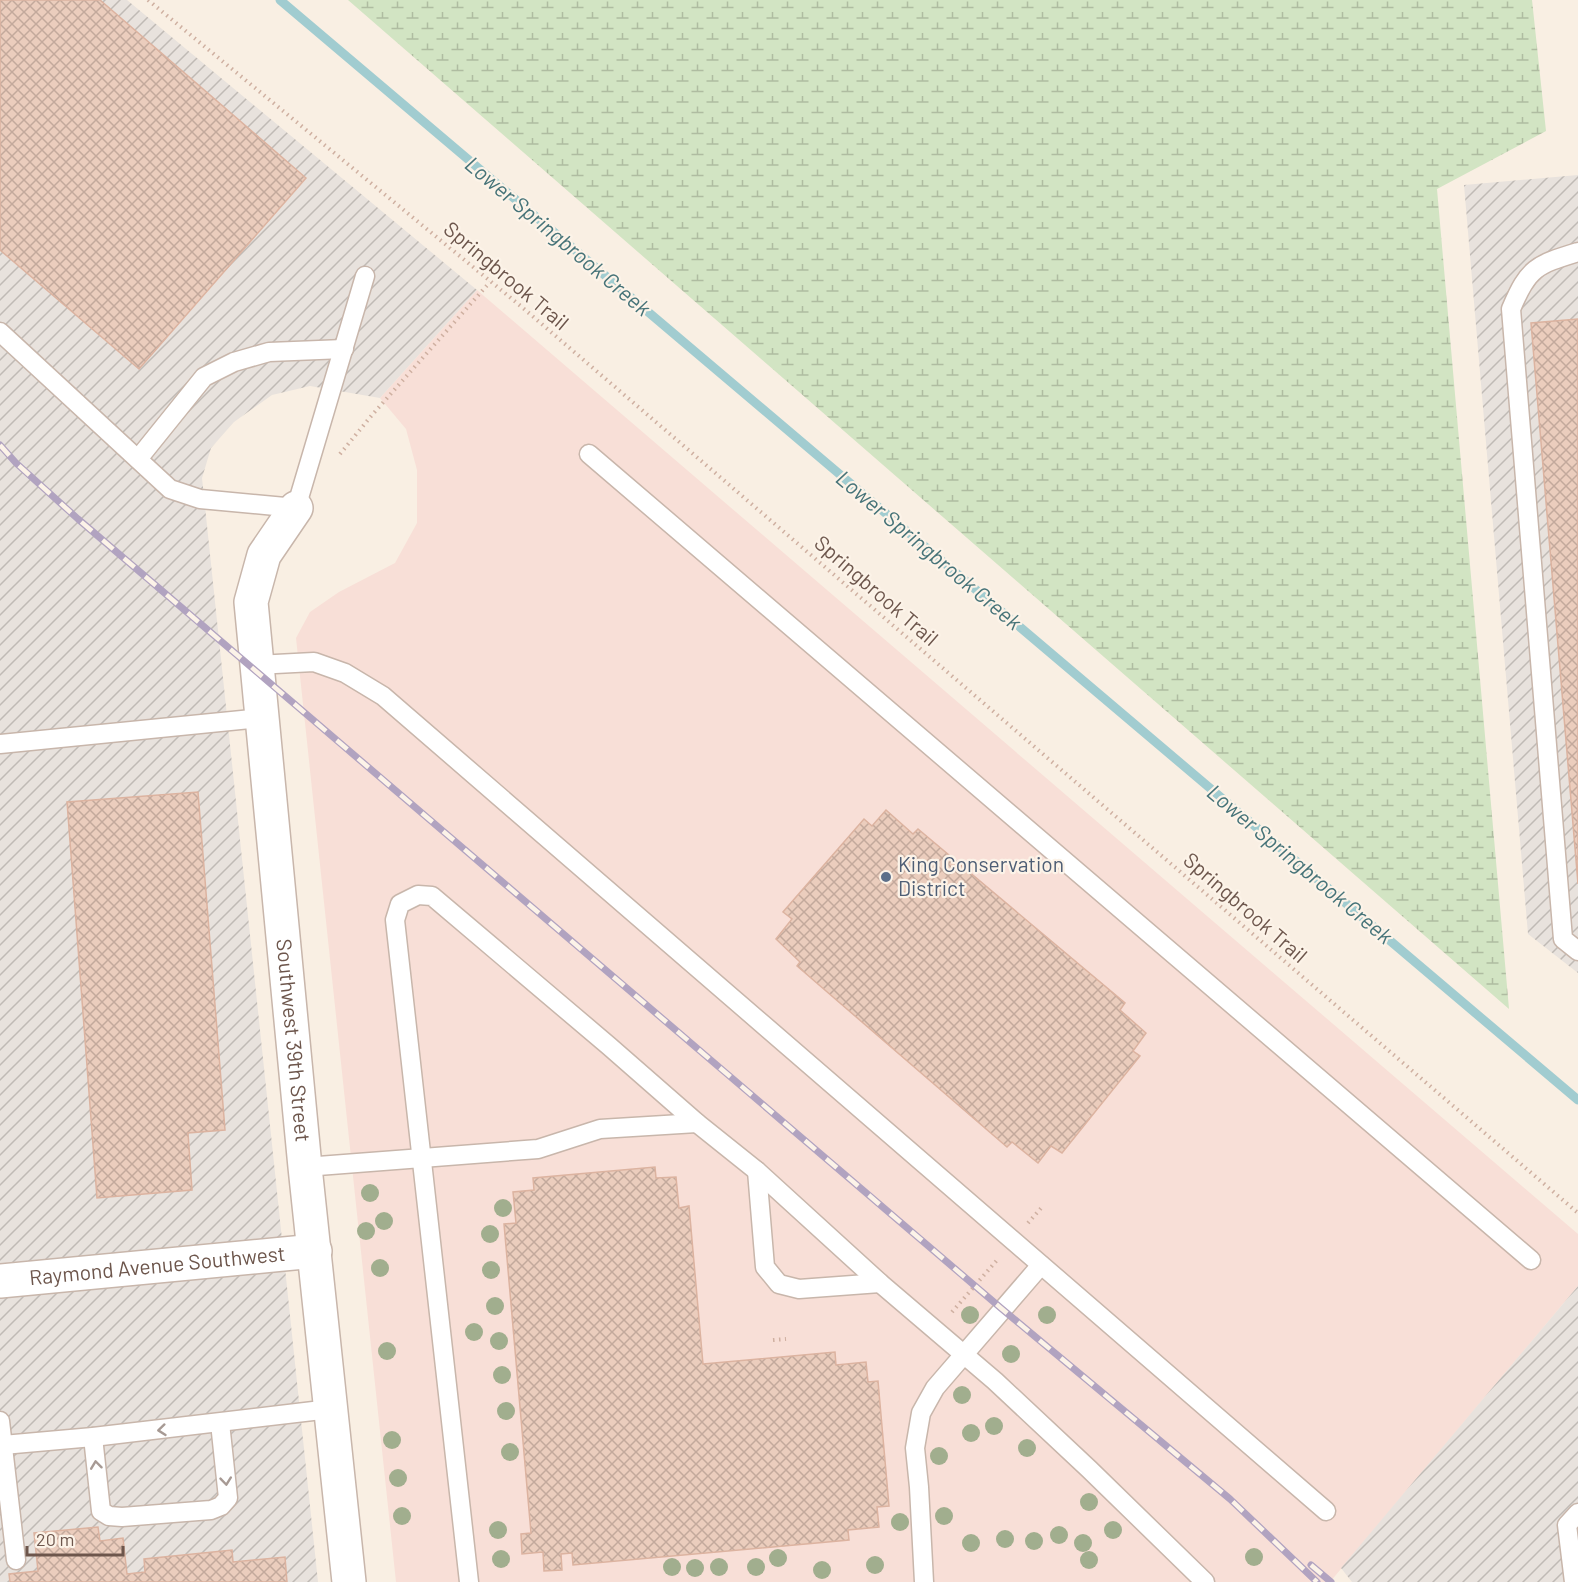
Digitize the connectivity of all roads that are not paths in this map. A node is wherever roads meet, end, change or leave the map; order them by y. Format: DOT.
graph roads {
  1 [pos="1578,252"];
  2 [pos="365,276"];
  3 [pos="0,332"];
  4 [pos="344,349"];
  5 [pos="589,454"];
  6 [pos="138,459"];
  7 [pos="296,508"];
  8 [pos="256,665"];
  9 [pos="261,718"];
  10 [pos="0,744"];
  11 [pos="1578,951"];
  12 [pos="698,1123"];
  13 [pos="422,1157"];
  14 [pos="305,1167"];
  15 [pos="758,1171"];
  16 [pos="315,1251"];
  17 [pos="1531,1260"];
  18 [pos="1041,1265"];
  19 [pos="0,1281"];
  20 [pos="880,1283"];
  21 [pos="964,1355"];
  22 [pos="330,1409"];
  23 [pos="0,1421"];
  24 [pos="220,1423"];
  25 [pos="93,1437"];
  26 [pos="3,1445"];
  27 [pos="1326,1511"];
  28 [pos="1578,1513"];
  29 [pos="16,1560"];
  30 [pos="350,1582"];
  31 [pos="469,1582"];
  32 [pos="924,1582"];
  33 [pos="1205,1582"];
  34 [pos="1574,1582"];
  1 -- 11 [label="lane"];
  2 -- 4 [label="lane"];
  3 -- 6 [label="lane"];
  4 -- 6 [label="lane"];
  4 -- 7 [label="lane"];
  5 -- 17 [label="lane"];
  6 -- 7 [label="lane"];
  7 -- 8 [label="street, Southwest 39th Street"];
  8 -- 9 [label="street, Southwest 39th Street"];
  8 -- 18 [label="lane"];
  9 -- 10 [label="lane"];
  9 -- 14 [label="street, Southwest 39th Street"];
  12 -- 13 [label="lane"];
  12 -- 13 [label="lane"];
  12 -- 15 [label="lane"];
  13 -- 14 [label="lane"];
  13 -- 31 [label="lane"];
  14 -- 16 [label="street, Southwest 39th Street"];
  15 -- 20 [label="lane"];
  15 -- 20 [label="lane"];
  16 -- 19 [label="street, Raymond Avenue Southwest"];
  16 -- 22 [label="street, Southwest 39th Street"];
  18 -- 21 [label="lane"];
  18 -- 27 [label="lane"];
  20 -- 21 [label="lane"];
  21 -- 32 [label="lane"];
  21 -- 33 [label="lane"];
  22 -- 24 [label="lane"];
  22 -- 30 [label="street, Southwest 39th Street"];
  23 -- 26 [label="lane"];
  24 -- 25 [label="lane, one-way"];
  24 -- 25 [label="lane, one-way"];
  25 -- 26 [label="lane"];
  26 -- 29 [label="lane"];
  28 -- 34 [label="lane"];
}
